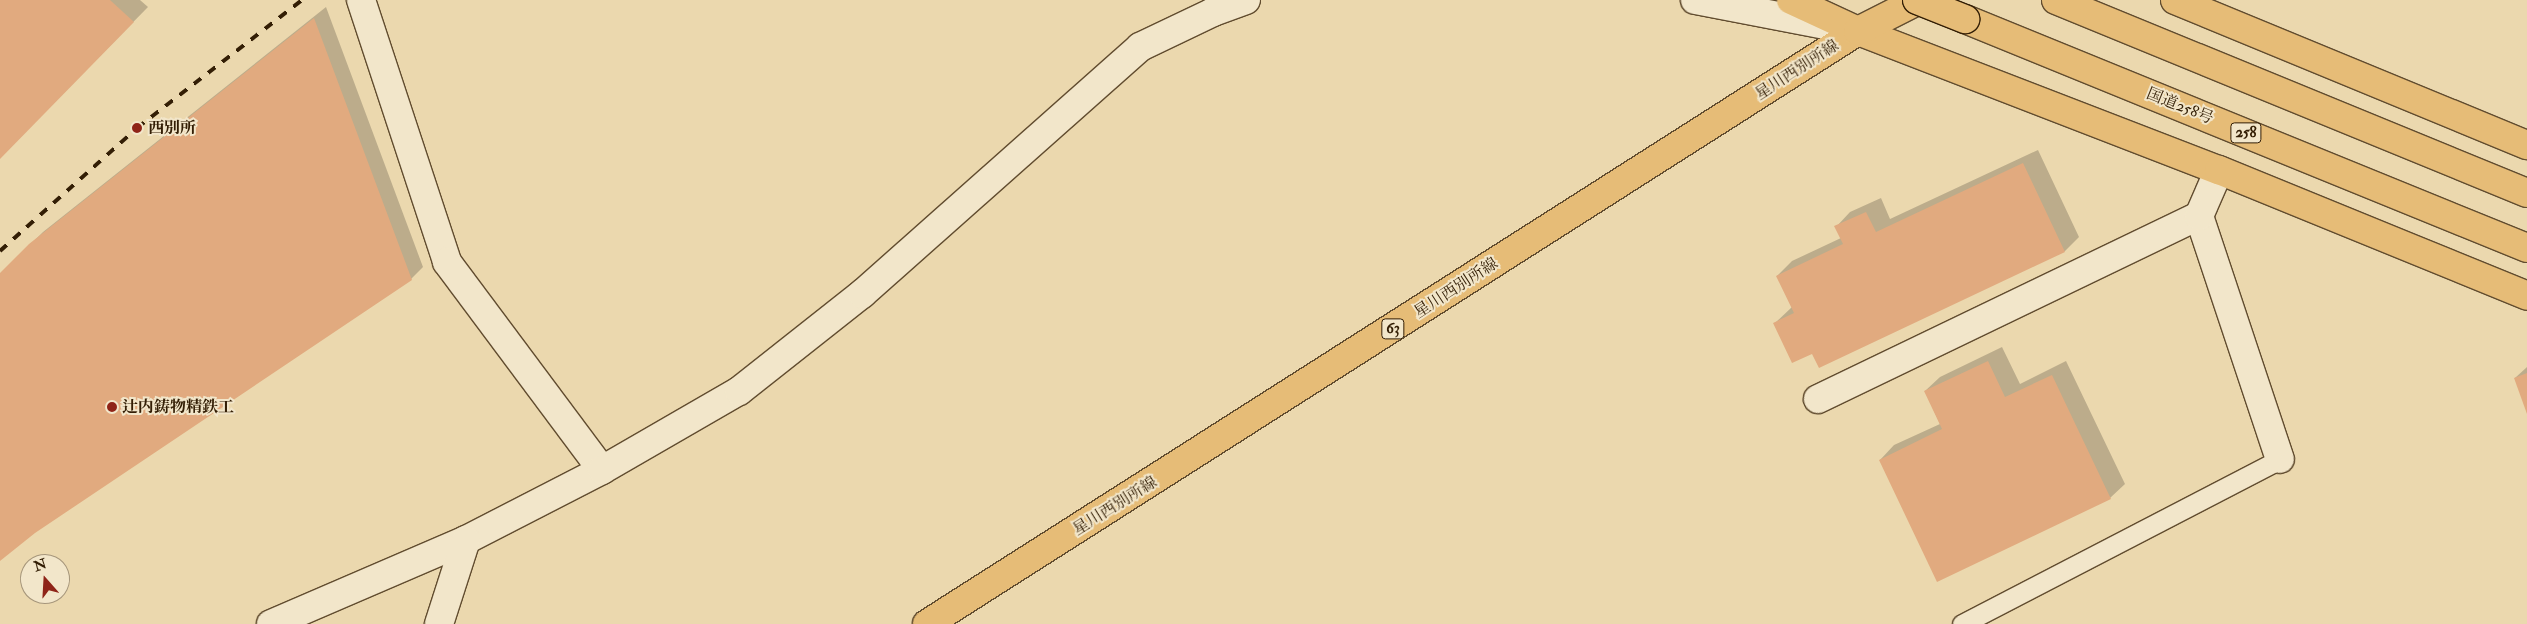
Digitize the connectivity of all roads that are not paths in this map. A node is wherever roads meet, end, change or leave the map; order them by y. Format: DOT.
graph roads {
  1 [pos="361,0"];
  2 [pos="1246,0"];
  3 [pos="1695,0"];
  4 [pos="1791,0"];
  5 [pos="1918,0"];
  6 [pos="2056,0"];
  7 [pos="2175,0"];
  8 [pos="1858,31"];
  9 [pos="2527,145"];
  10 [pos="2219,170"];
  11 [pos="2527,193"];
  12 [pos="2198,216"];
  13 [pos="2527,248"];
  14 [pos="2527,296"];
  15 [pos="1818,399"];
  16 [pos="2280,459"];
  17 [pos="602,470"];
  18 [pos="466,540"];
  19 [pos="271,624"];
  20 [pos="439,624"];
  21 [pos="927,624"];
  22 [pos="1962,624"];
  1 -- 17 [label="street"];
  2 -- 17 [label="street"];
  3 -- 8 [label="street"];
  4 -- 8 [label="main road"];
  5 -- 8 [label="main road, 星川西別所線"];
  5 -- 13 [label="main road, 国道258号 / 258, bridge"];
  6 -- 11 [label="main road"];
  7 -- 9 [label="main road"];
  8 -- 10 [label="main road"];
  8 -- 21 [label="main road, 星川西別所線 / 63"];
  10 -- 12 [label="street"];
  10 -- 14 [label="main road"];
  12 -- 15 [label="street"];
  12 -- 16 [label="street"];
  16 -- 22 [label="lane"];
  17 -- 18 [label="street"];
  18 -- 19 [label="street"];
  18 -- 20 [label="street"];
}
